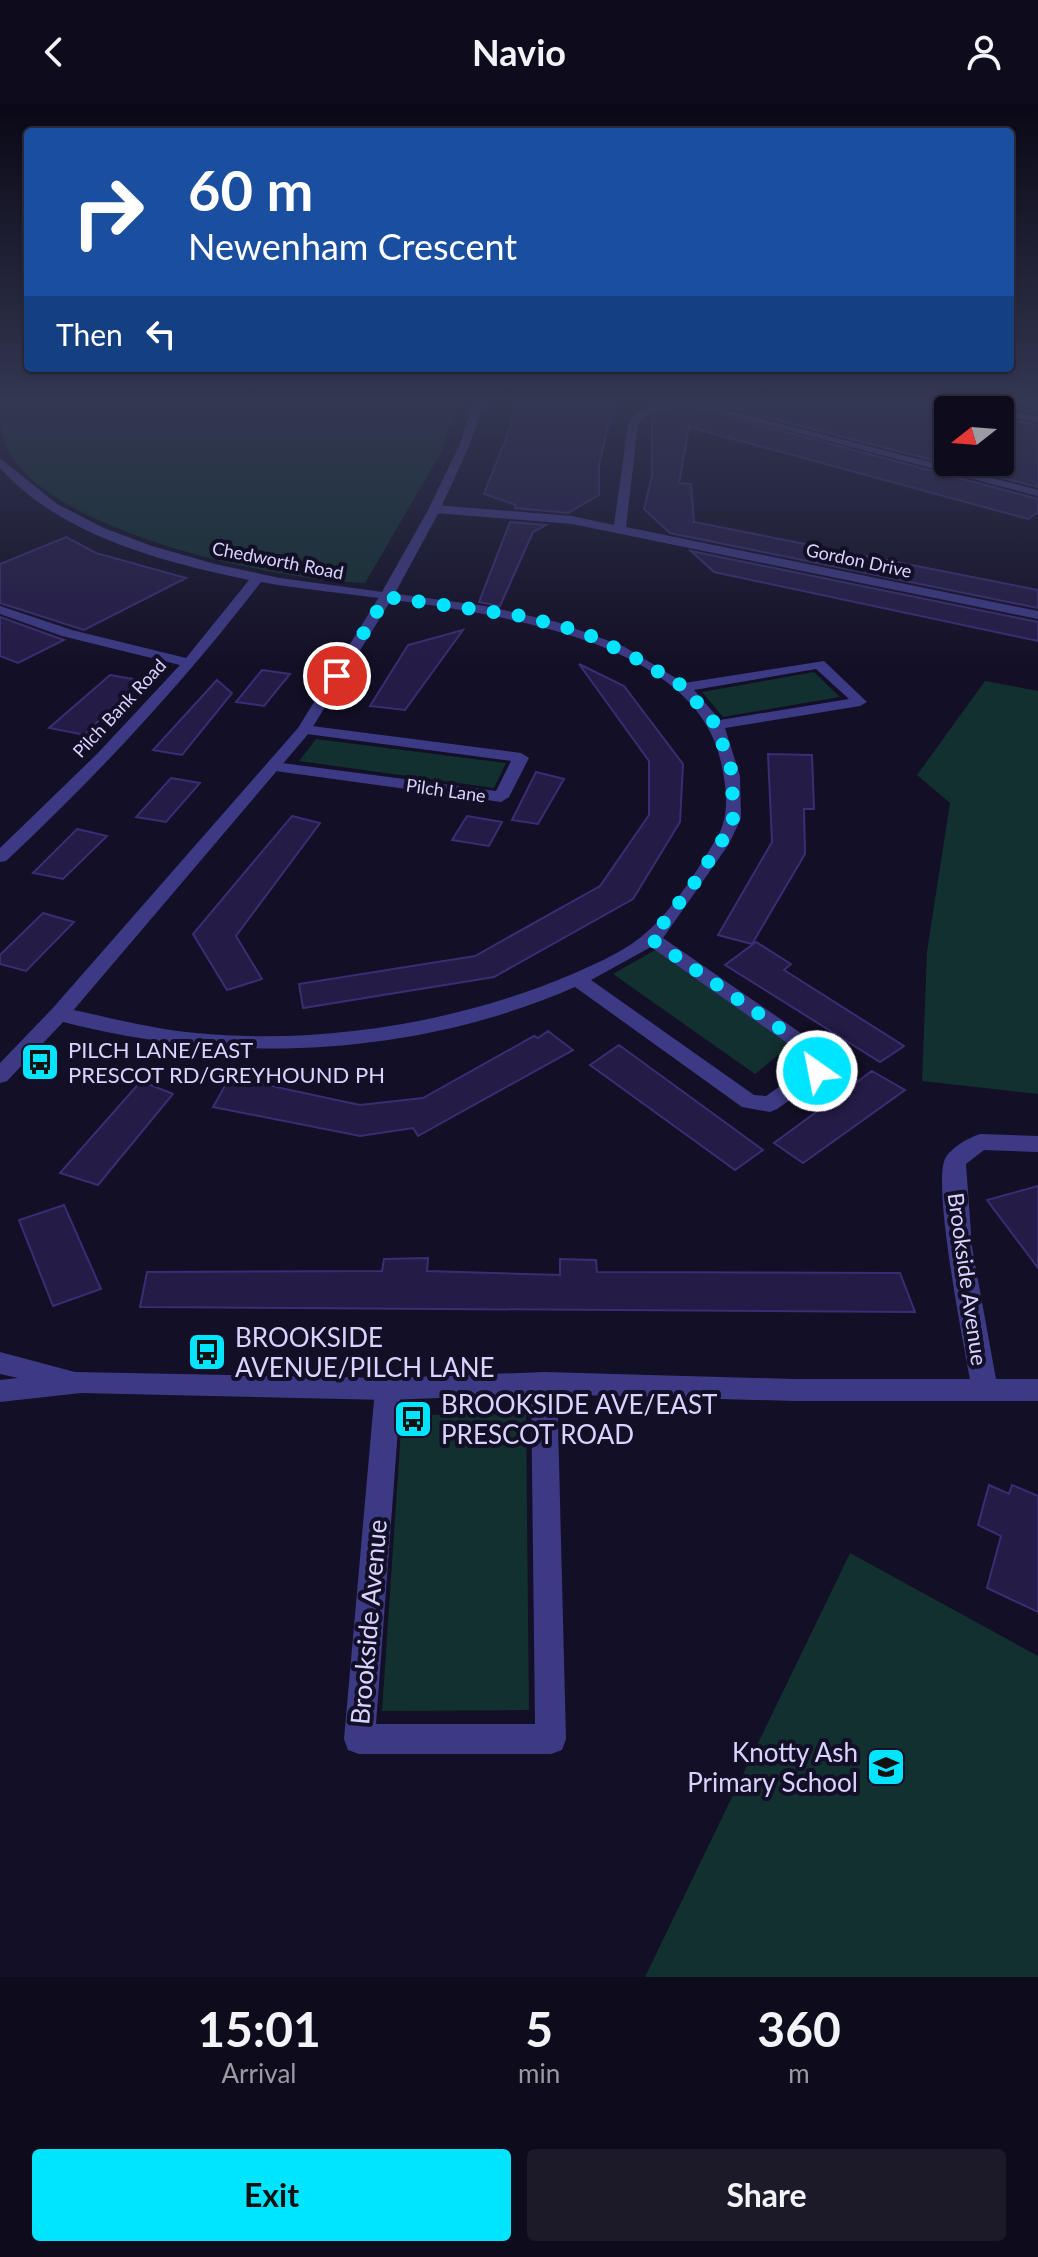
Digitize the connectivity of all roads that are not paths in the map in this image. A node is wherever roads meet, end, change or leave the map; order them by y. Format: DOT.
graph roads {
  1 [pos="28,489"];
  2 [pos="444,489"];
  3 [pos="625,489"];
  4 [pos="435,509"];
  5 [pos="620,528"];
  6 [pos="258,577"];
  7 [pos="386,597"];
  8 [pos="0,610"];
  9 [pos="1038,615"];
  10 [pos="189,663"];
  11 [pos="684,687"];
  12 [pos="716,725"];
  13 [pos="304,730"];
  14 [pos="274,767"];
  15 [pos="0,838"];
  16 [pos="19,840"];
  17 [pos="0,857"];
  18 [pos="651,939"];
  19 [pos="578,980"];
  20 [pos="59,1014"];
  21 [pos="0,1076"];
  22 [pos="1038,1144"];
  23 [pos="0,1363"];
  24 [pos="81,1382"];
  25 [pos="544,1383"];
  26 [pos="388,1389"];
  27 [pos="985,1390"];
  28 [pos="1038,1390"];
  29 [pos="0,1391"];
  1 -- 6 [label="street, Chedworth Road"];
  2 -- 4 [label="street"];
  3 -- 5 [label="street"];
  4 -- 5 [label="street, Gordon Drive"];
  4 -- 7 [label="street"];
  5 -- 9 [label="street, Gordon Drive"];
  6 -- 7 [label="street, Chedworth Road"];
  6 -- 10 [label="street, Pilch Bank Road"];
  7 -- 11 [label="street, Chedworth Road"];
  7 -- 13 [label="street"];
  8 -- 10 [label="street"];
  10 -- 16 [label="street, Pilch Bank Road"];
  11 -- 12 [label="street, Chedworth Road"];
  11 -- 12 [label="street"];
  12 -- 18 [label="street"];
  13 -- 14 [label="street"];
  13 -- 14 [label="street, Pilch Lane"];
  14 -- 20 [label="street"];
  15 -- 16 [label="street"];
  16 -- 17 [label="street, Pilch Bank Road"];
  18 -- 19 [label="street"];
  18 -- 19 [label="street"];
  19 -- 20 [label="street"];
  20 -- 21 [label="street"];
  22 -- 27 [label="street, Brookside Avenue"];
  23 -- 24 [label="street, Brookside Avenue"];
  24 -- 26 [label="street, Brookside Avenue"];
  24 -- 29 [label="street, Brookside Avenue"];
  25 -- 26 [label="street, Brookside Avenue"];
  25 -- 26 [label="street, Brookside Avenue"];
  25 -- 27 [label="street, Brookside Avenue"];
  27 -- 28 [label="street, Brookside Avenue"];
}
